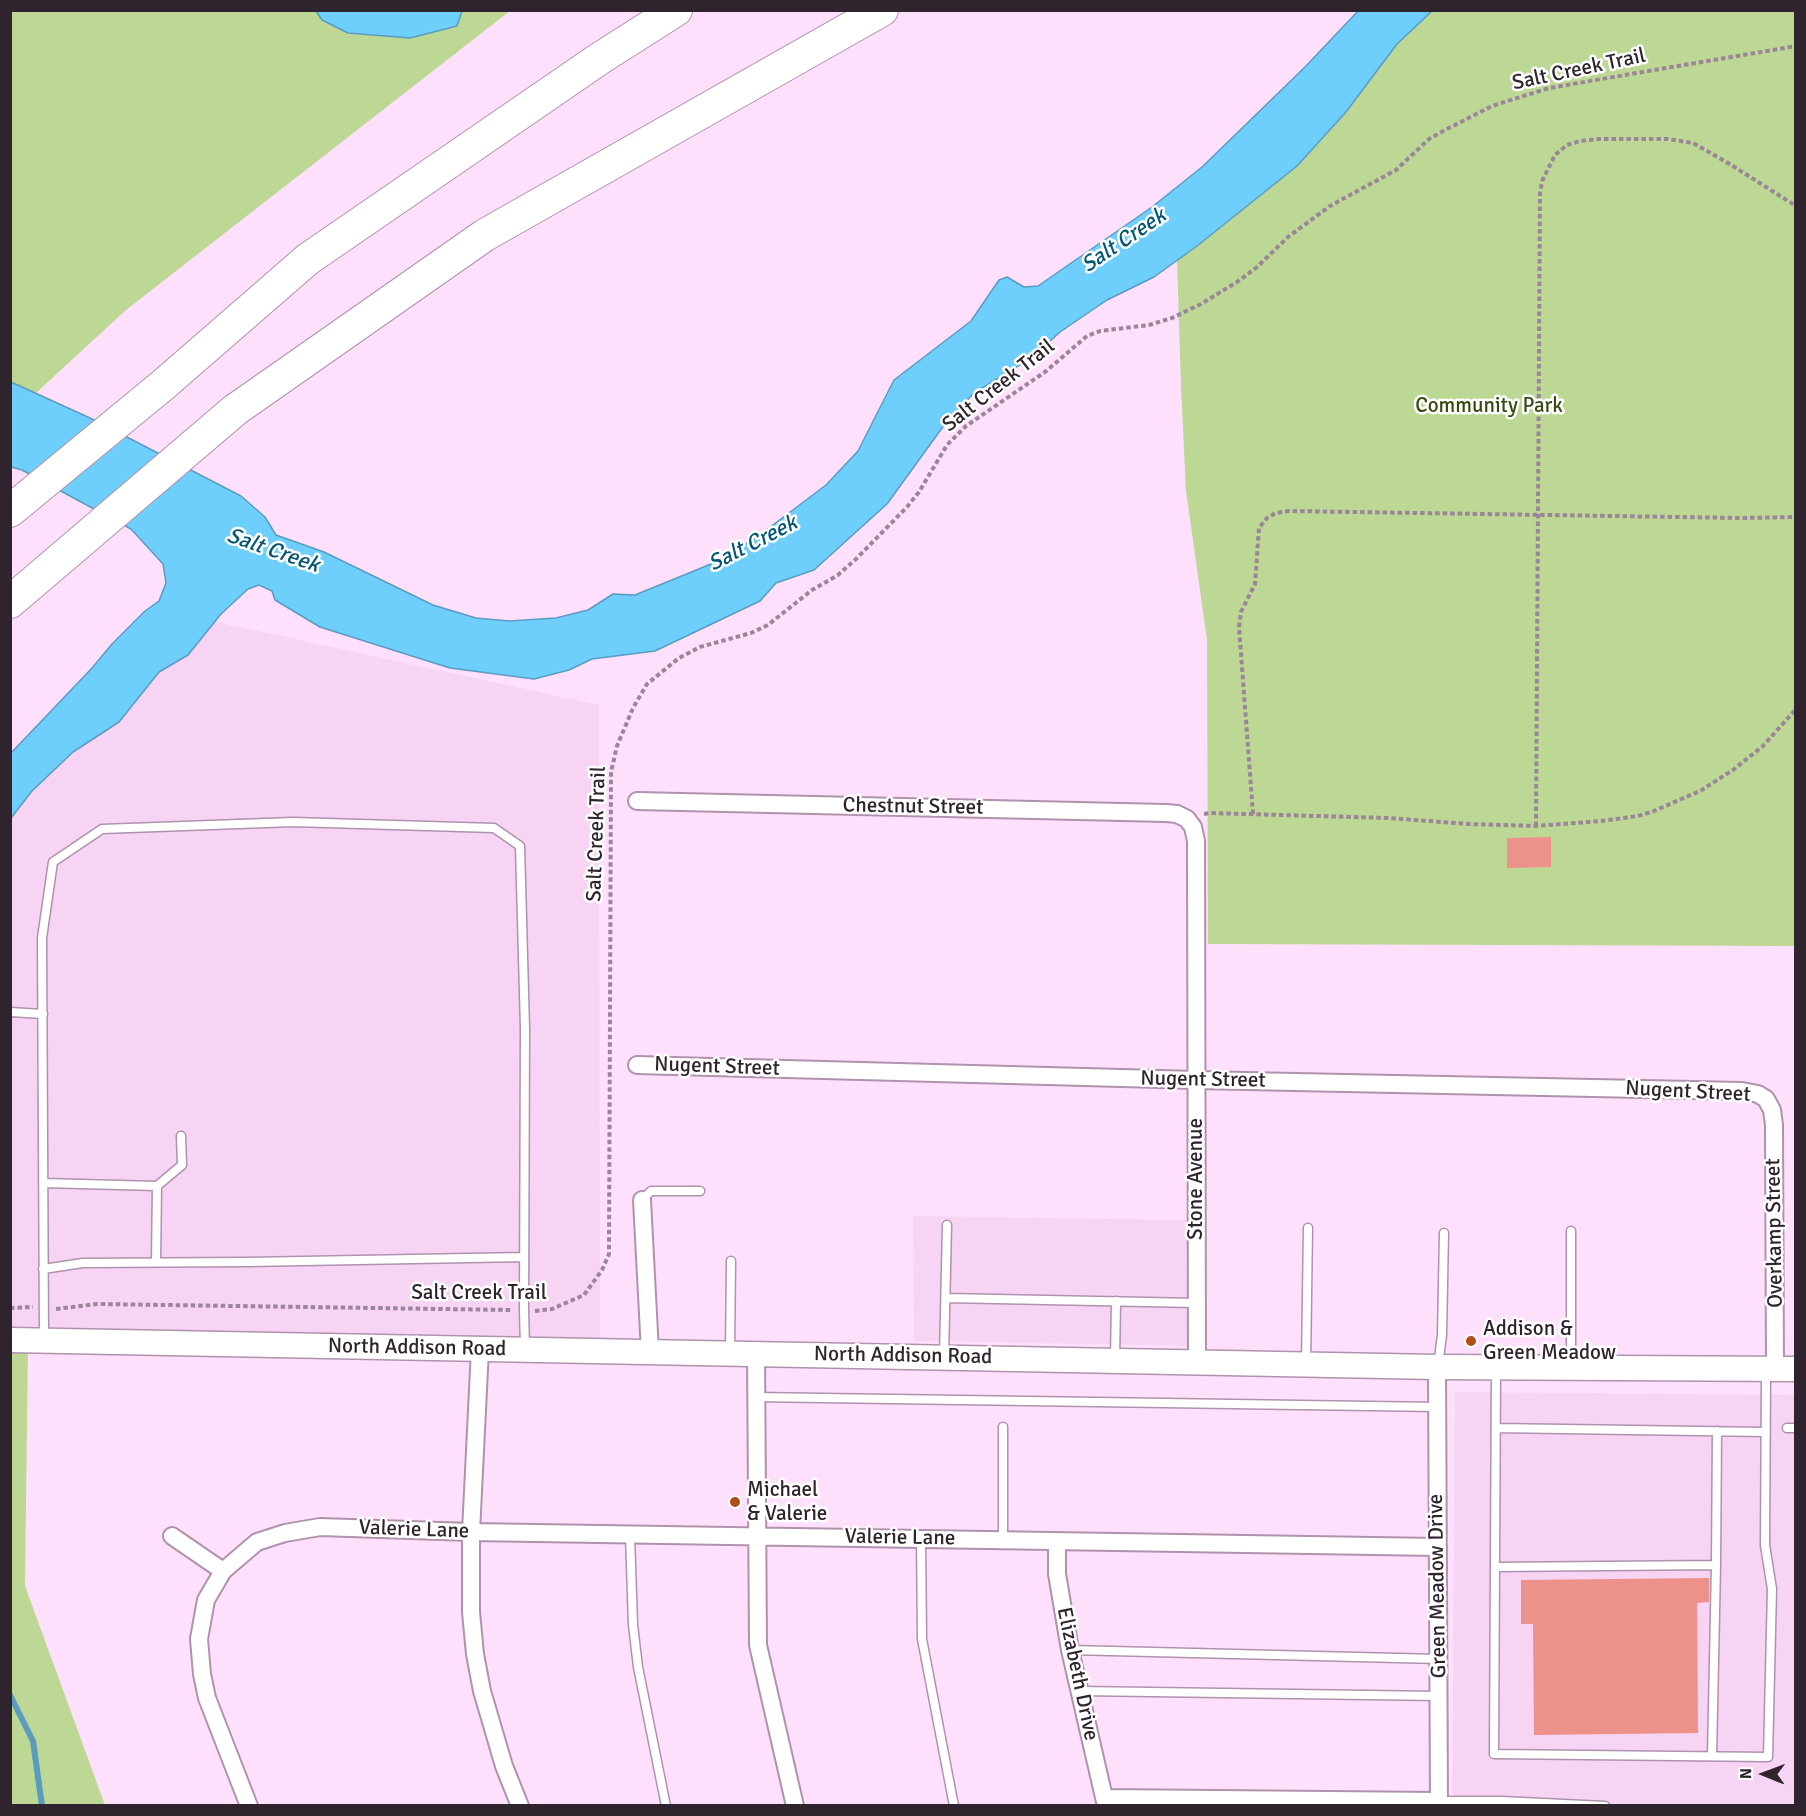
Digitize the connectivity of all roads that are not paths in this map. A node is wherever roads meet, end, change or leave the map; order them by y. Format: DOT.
graph roads {
  1 [pos="676,10"];
  2 [pos="882,10"];
  3 [pos="10,512"];
  4 [pos="16,598"];
  5 [pos="637,801"];
  6 [pos="1187,819"];
  7 [pos="10,1012"];
  8 [pos="43,1014"];
  9 [pos="637,1065"];
  10 [pos="1196,1080"];
  11 [pos="1766,1099"];
  12 [pos="181,1136"];
  13 [pos="43,1183"];
  14 [pos="157,1186"];
  15 [pos="700,1191"];
  16 [pos="642,1200"];
  17 [pos="947,1226"];
  18 [pos="1308,1228"];
  19 [pos="1571,1231"];
  20 [pos="1444,1233"];
  21 [pos="524,1257"];
  22 [pos="731,1261"];
  23 [pos="156,1263"];
  24 [pos="43,1269"];
  25 [pos="946,1298"];
  26 [pos="1116,1301"];
  27 [pos="1196,1303"];
  28 [pos="10,1340"];
  29 [pos="44,1341"];
  30 [pos="480,1349"];
  31 [pos="525,1350"];
  32 [pos="650,1352"];
  33 [pos="730,1353"];
  34 [pos="756,1353"];
  35 [pos="944,1357"];
  36 [pos="1115,1361"];
  37 [pos="1197,1362"];
  38 [pos="1306,1364"];
  39 [pos="1437,1366"];
  40 [pos="1496,1367"];
  41 [pos="1571,1368"];
  42 [pos="1779,1368"];
  43 [pos="755,1397"];
  44 [pos="1437,1407"];
  45 [pos="1003,1427"];
  46 [pos="1496,1428"];
  47 [pos="1718,1431"];
  48 [pos="1766,1432"];
  49 [pos="471,1532"];
  50 [pos="630,1534"];
  51 [pos="172,1536"];
  52 [pos="756,1536"];
  53 [pos="921,1538"];
  54 [pos="1003,1539"];
  55 [pos="1057,1542"];
  56 [pos="1437,1547"];
  57 [pos="1716,1565"];
  58 [pos="1495,1567"];
  59 [pos="223,1571"];
  60 [pos="1070,1650"];
  61 [pos="1439,1659"];
  62 [pos="1079,1691"];
  63 [pos="1439,1696"];
  64 [pos="1712,1756"];
  65 [pos="1105,1802"];
  66 [pos="1439,1803"];
  67 [pos="1502,1803"];
  68 [pos="1593,1805"];
  69 [pos="249,1806"];
  70 [pos="520,1806"];
  71 [pos="666,1806"];
  72 [pos="795,1806"];
  73 [pos="954,1806"];
  74 [pos="1605,1806"];
  1 -- 3 [label="highway"];
  2 -- 4 [label="highway"];
  5 -- 6 [label="street, Chestnut Street"];
  6 -- 10 [label="street, Stone Avenue"];
  7 -- 8 [label="lane"];
  8 -- 13 [label="lane"];
  8 -- 21 [label="lane"];
  9 -- 10 [label="street, Nugent Street"];
  10 -- 11 [label="street, Nugent Street"];
  10 -- 27 [label="street, Stone Avenue"];
  11 -- 42 [label="street, Overkamp Street"];
  12 -- 14 [label="lane"];
  13 -- 14 [label="lane"];
  13 -- 24 [label="lane"];
  14 -- 23 [label="lane"];
  15 -- 16 [label="lane"];
  16 -- 32 [label="street"];
  17 -- 25 [label="lane"];
  18 -- 38 [label="lane"];
  19 -- 41 [label="lane"];
  20 -- 39 [label="lane"];
  21 -- 23 [label="lane"];
  21 -- 31 [label="lane"];
  22 -- 33 [label="lane"];
  23 -- 24 [label="lane"];
  24 -- 29 [label="lane"];
  25 -- 26 [label="lane"];
  25 -- 35 [label="lane"];
  26 -- 27 [label="lane"];
  26 -- 36 [label="lane"];
  27 -- 37 [label="street, Stone Avenue"];
  28 -- 29 [label="street, North Addison Road"];
  29 -- 30 [label="street, North Addison Road"];
  30 -- 31 [label="street, North Addison Road"];
  30 -- 49 [label="street"];
  31 -- 32 [label="street, North Addison Road"];
  32 -- 33 [label="street, North Addison Road"];
  33 -- 34 [label="street, North Addison Road"];
  34 -- 35 [label="street, North Addison Road"];
  34 -- 43 [label="street"];
  35 -- 36 [label="street, North Addison Road"];
  36 -- 37 [label="street, North Addison Road"];
  37 -- 38 [label="street, North Addison Road"];
  38 -- 39 [label="street, North Addison Road"];
  39 -- 40 [label="street, North Addison Road"];
  39 -- 44 [label="street, Green Meadow Drive"];
  40 -- 41 [label="street, North Addison Road"];
  40 -- 46 [label="lane"];
  41 -- 42 [label="street, North Addison Road"];
  42 -- 48 [label="lane"];
  43 -- 44 [label="lane"];
  43 -- 52 [label="street"];
  44 -- 56 [label="street, Green Meadow Drive"];
  45 -- 54 [label="lane"];
  46 -- 47 [label="lane"];
  46 -- 58 [label="lane"];
  47 -- 48 [label="lane"];
  47 -- 57 [label="lane"];
  48 -- 64 [label="lane"];
  49 -- 50 [label="street, Valerie Lane"];
  49 -- 59 [label="street, Valerie Lane"];
  49 -- 70 [label="street"];
  50 -- 52 [label="street, Valerie Lane"];
  50 -- 71 [label="lane"];
  51 -- 59 [label="street"];
  52 -- 53 [label="street, Valerie Lane"];
  52 -- 72 [label="street"];
  53 -- 54 [label="street, Valerie Lane"];
  53 -- 73 [label="lane"];
  54 -- 55 [label="street, Valerie Lane"];
  55 -- 56 [label="street, Valerie Lane"];
  55 -- 60 [label="street, Elizabeth Drive"];
  56 -- 61 [label="street, Green Meadow Drive"];
  57 -- 58 [label="lane"];
  57 -- 64 [label="lane"];
  58 -- 64 [label="lane"];
  59 -- 69 [label="street"];
  60 -- 61 [label="lane"];
  60 -- 62 [label="street, Elizabeth Drive"];
  61 -- 63 [label="street, Green Meadow Drive"];
  62 -- 63 [label="lane"];
  62 -- 65 [label="street, Elizabeth Drive"];
  63 -- 66 [label="street, Green Meadow Drive"];
  65 -- 66 [label="street"];
  66 -- 67 [label="lane"];
  67 -- 68 [label="lane"];
  68 -- 74 [label="lane"];
}
